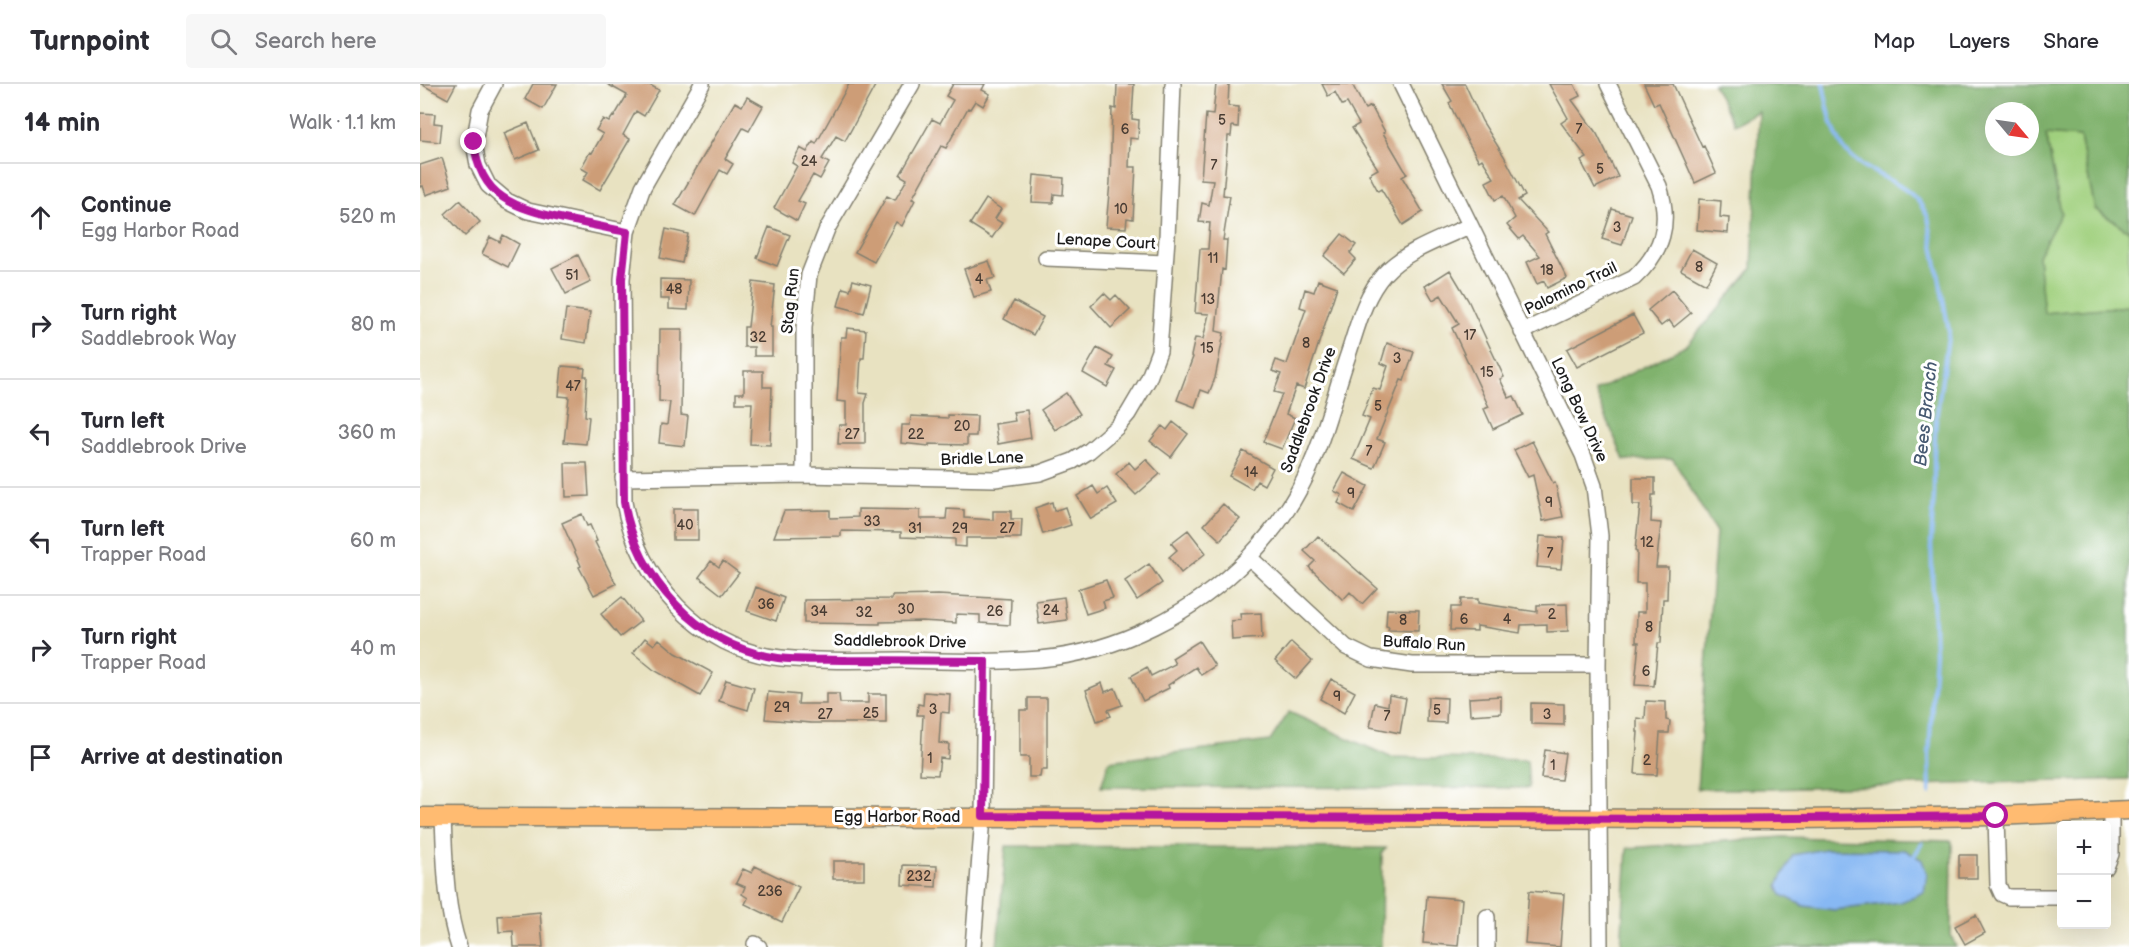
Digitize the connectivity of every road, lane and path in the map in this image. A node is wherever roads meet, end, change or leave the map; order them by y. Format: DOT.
graph roads {
  1 [pos="494,84"];
  2 [pos="702,84"];
  3 [pos="912,84"];
  4 [pos="1173,84"];
  5 [pos="1401,84"];
  6 [pos="1608,84"];
  7 [pos="1469,226"];
  8 [pos="627,232"];
  9 [pos="1046,258"];
  10 [pos="1165,263"];
  11 [pos="1522,332"];
  12 [pos="804,475"];
  13 [pos="623,478"];
  14 [pos="1249,557"];
  15 [pos="985,661"];
  16 [pos="1598,665"];
  17 [pos="2120,811"];
  18 [pos="983,816"];
  19 [pos="1996,816"];
  20 [pos="420,818"];
  21 [pos="443,818"];
  22 [pos="1599,818"];
  23 [pos="2111,854"];
  24 [pos="2057,897"];
  25 [pos="1487,917"];
  26 [pos="459,947"];
  27 [pos="973,947"];
  28 [pos="1486,947"];
  29 [pos="1600,947"];
  1 -- 8 [label="street"];
  2 -- 8 [label="street, Saddlebrook Drive"];
  3 -- 12 [label="street, Stag Run"];
  4 -- 10 [label="street, Bridle Lane"];
  5 -- 7 [label="street, Long Bow Drive"];
  6 -- 11 [label="street, Palomino Trail"];
  7 -- 11 [label="street, Long Bow Drive"];
  7 -- 14 [label="street, Saddlebrook Drive"];
  8 -- 13 [label="street, Saddlebrook Drive"];
  9 -- 10 [label="street, Lenape Court"];
  10 -- 12 [label="street, Bridle Lane"];
  11 -- 16 [label="street, Long Bow Drive"];
  12 -- 13 [label="street, Bridle Lane"];
  13 -- 15 [label="street, Saddlebrook Drive"];
  14 -- 15 [label="street, Saddlebrook Drive"];
  14 -- 16 [label="street, Buffalo Run"];
  15 -- 18 [label="street"];
  16 -- 22 [label="street, Long Bow Drive"];
  17 -- 19 [label="main road, Egg Harbor Road"];
  17 -- 23 [label="street"];
  18 -- 21 [label="main road, Egg Harbor Road"];
  18 -- 22 [label="main road, Egg Harbor Road"];
  18 -- 27 [label="street"];
  19 -- 22 [label="main road, Egg Harbor Road"];
  19 -- 24 [label="street"];
  20 -- 21 [label="main road, Egg Harbor Road"];
  21 -- 26 [label="street"];
  22 -- 29 [label="street, Long Bow Drive"];
  25 -- 28 [label="street"];
}
